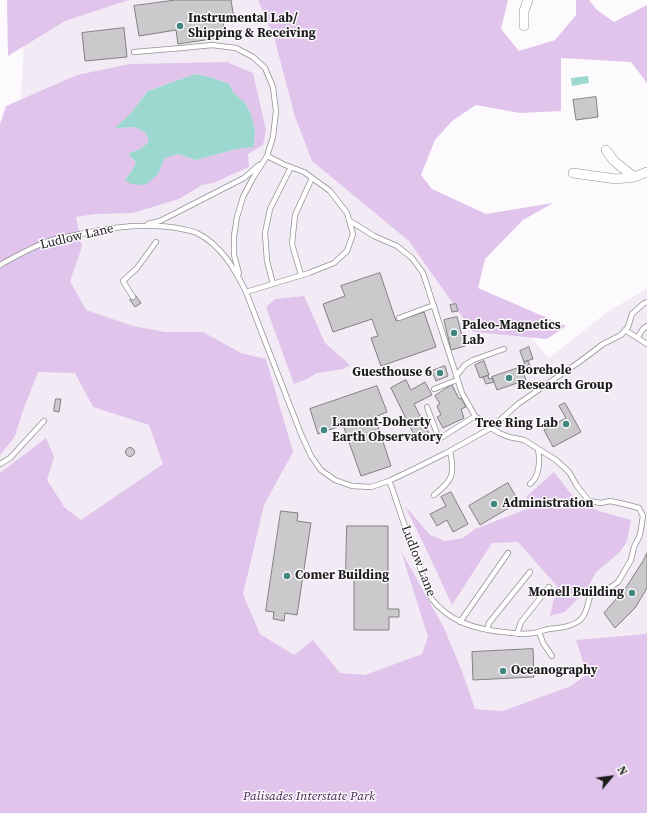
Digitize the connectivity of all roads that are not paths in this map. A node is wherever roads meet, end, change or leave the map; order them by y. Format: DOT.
graph roads {
  1 [pos="528,0"];
  2 [pos="524,26"];
  3 [pos="134,52"];
  4 [pos="606,150"];
  5 [pos="267,156"];
  6 [pos="291,167"];
  7 [pos="647,172"];
  8 [pos="573,173"];
  9 [pos="634,177"];
  10 [pos="312,178"];
  11 [pos="350,221"];
  12 [pos="142,226"];
  13 [pos="156,242"];
  14 [pos="0,265"];
  15 [pos="301,275"];
  16 [pos="273,284"];
  17 [pos="246,292"];
  18 [pos="132,297"];
  19 [pos="647,302"];
  20 [pos="434,305"];
  21 [pos="399,318"];
  22 [pos="647,326"];
  23 [pos="625,330"];
  24 [pos="637,338"];
  25 [pos="647,344"];
  26 [pos="504,350"];
  27 [pos="457,378"];
  28 [pos="434,389"];
  29 [pos="428,407"];
  30 [pos="475,416"];
  31 [pos="44,420"];
  32 [pos="491,428"];
  33 [pos="538,449"];
  34 [pos="450,451"];
  35 [pos="0,464"];
  36 [pos="389,481"];
  37 [pos="530,484"];
  38 [pos="434,495"];
  39 [pos="508,553"];
  40 [pos="530,572"];
  41 [pos="549,587"];
  42 [pos="460,622"];
  43 [pos="487,630"];
  44 [pos="539,632"];
  45 [pos="517,634"];
  46 [pos="552,656"];
  1 -- 2 [label="street"];
  3 -- 5 [label="lane"];
  4 -- 9 [label="street"];
  5 -- 6 [label="lane"];
  5 -- 12 [label="lane"];
  5 -- 17 [label="lane"];
  6 -- 10 [label="lane"];
  6 -- 16 [label="lane"];
  7 -- 9 [label="street"];
  8 -- 9 [label="street"];
  10 -- 11 [label="lane"];
  10 -- 15 [label="lane"];
  11 -- 15 [label="lane"];
  11 -- 20 [label="lane"];
  12 -- 14 [label="lane, Ludlow Lane"];
  12 -- 17 [label="lane, Ludlow Lane"];
  13 -- 18 [label="lane"];
  15 -- 16 [label="lane"];
  16 -- 17 [label="lane"];
  17 -- 36 [label="lane, Ludlow Lane"];
  19 -- 23 [label="lane, Ludlow Lane"];
  20 -- 21 [label="lane"];
  20 -- 27 [label="lane"];
  22 -- 24 [label="lane"];
  23 -- 24 [label="lane"];
  23 -- 32 [label="lane, Ludlow Lane"];
  24 -- 25 [label="lane"];
  26 -- 27 [label="lane"];
  27 -- 28 [label="lane"];
  27 -- 30 [label="lane"];
  29 -- 30 [label="lane"];
  30 -- 32 [label="lane"];
  31 -- 35 [label="lane"];
  32 -- 33 [label="lane, Ludlow Lane"];
  32 -- 34 [label="lane, Ludlow Lane"];
  33 -- 37 [label="lane"];
  33 -- 44 [label="lane, Ludlow Lane"];
  34 -- 36 [label="lane, Ludlow Lane"];
  34 -- 38 [label="lane"];
  36 -- 42 [label="lane, Ludlow Lane"];
  39 -- 42 [label="lane"];
  40 -- 43 [label="lane"];
  41 -- 45 [label="lane"];
  42 -- 43 [label="lane, Ludlow Lane"];
  43 -- 45 [label="lane, Ludlow Lane"];
  44 -- 45 [label="lane, Ludlow Lane"];
  44 -- 46 [label="lane"];
}
